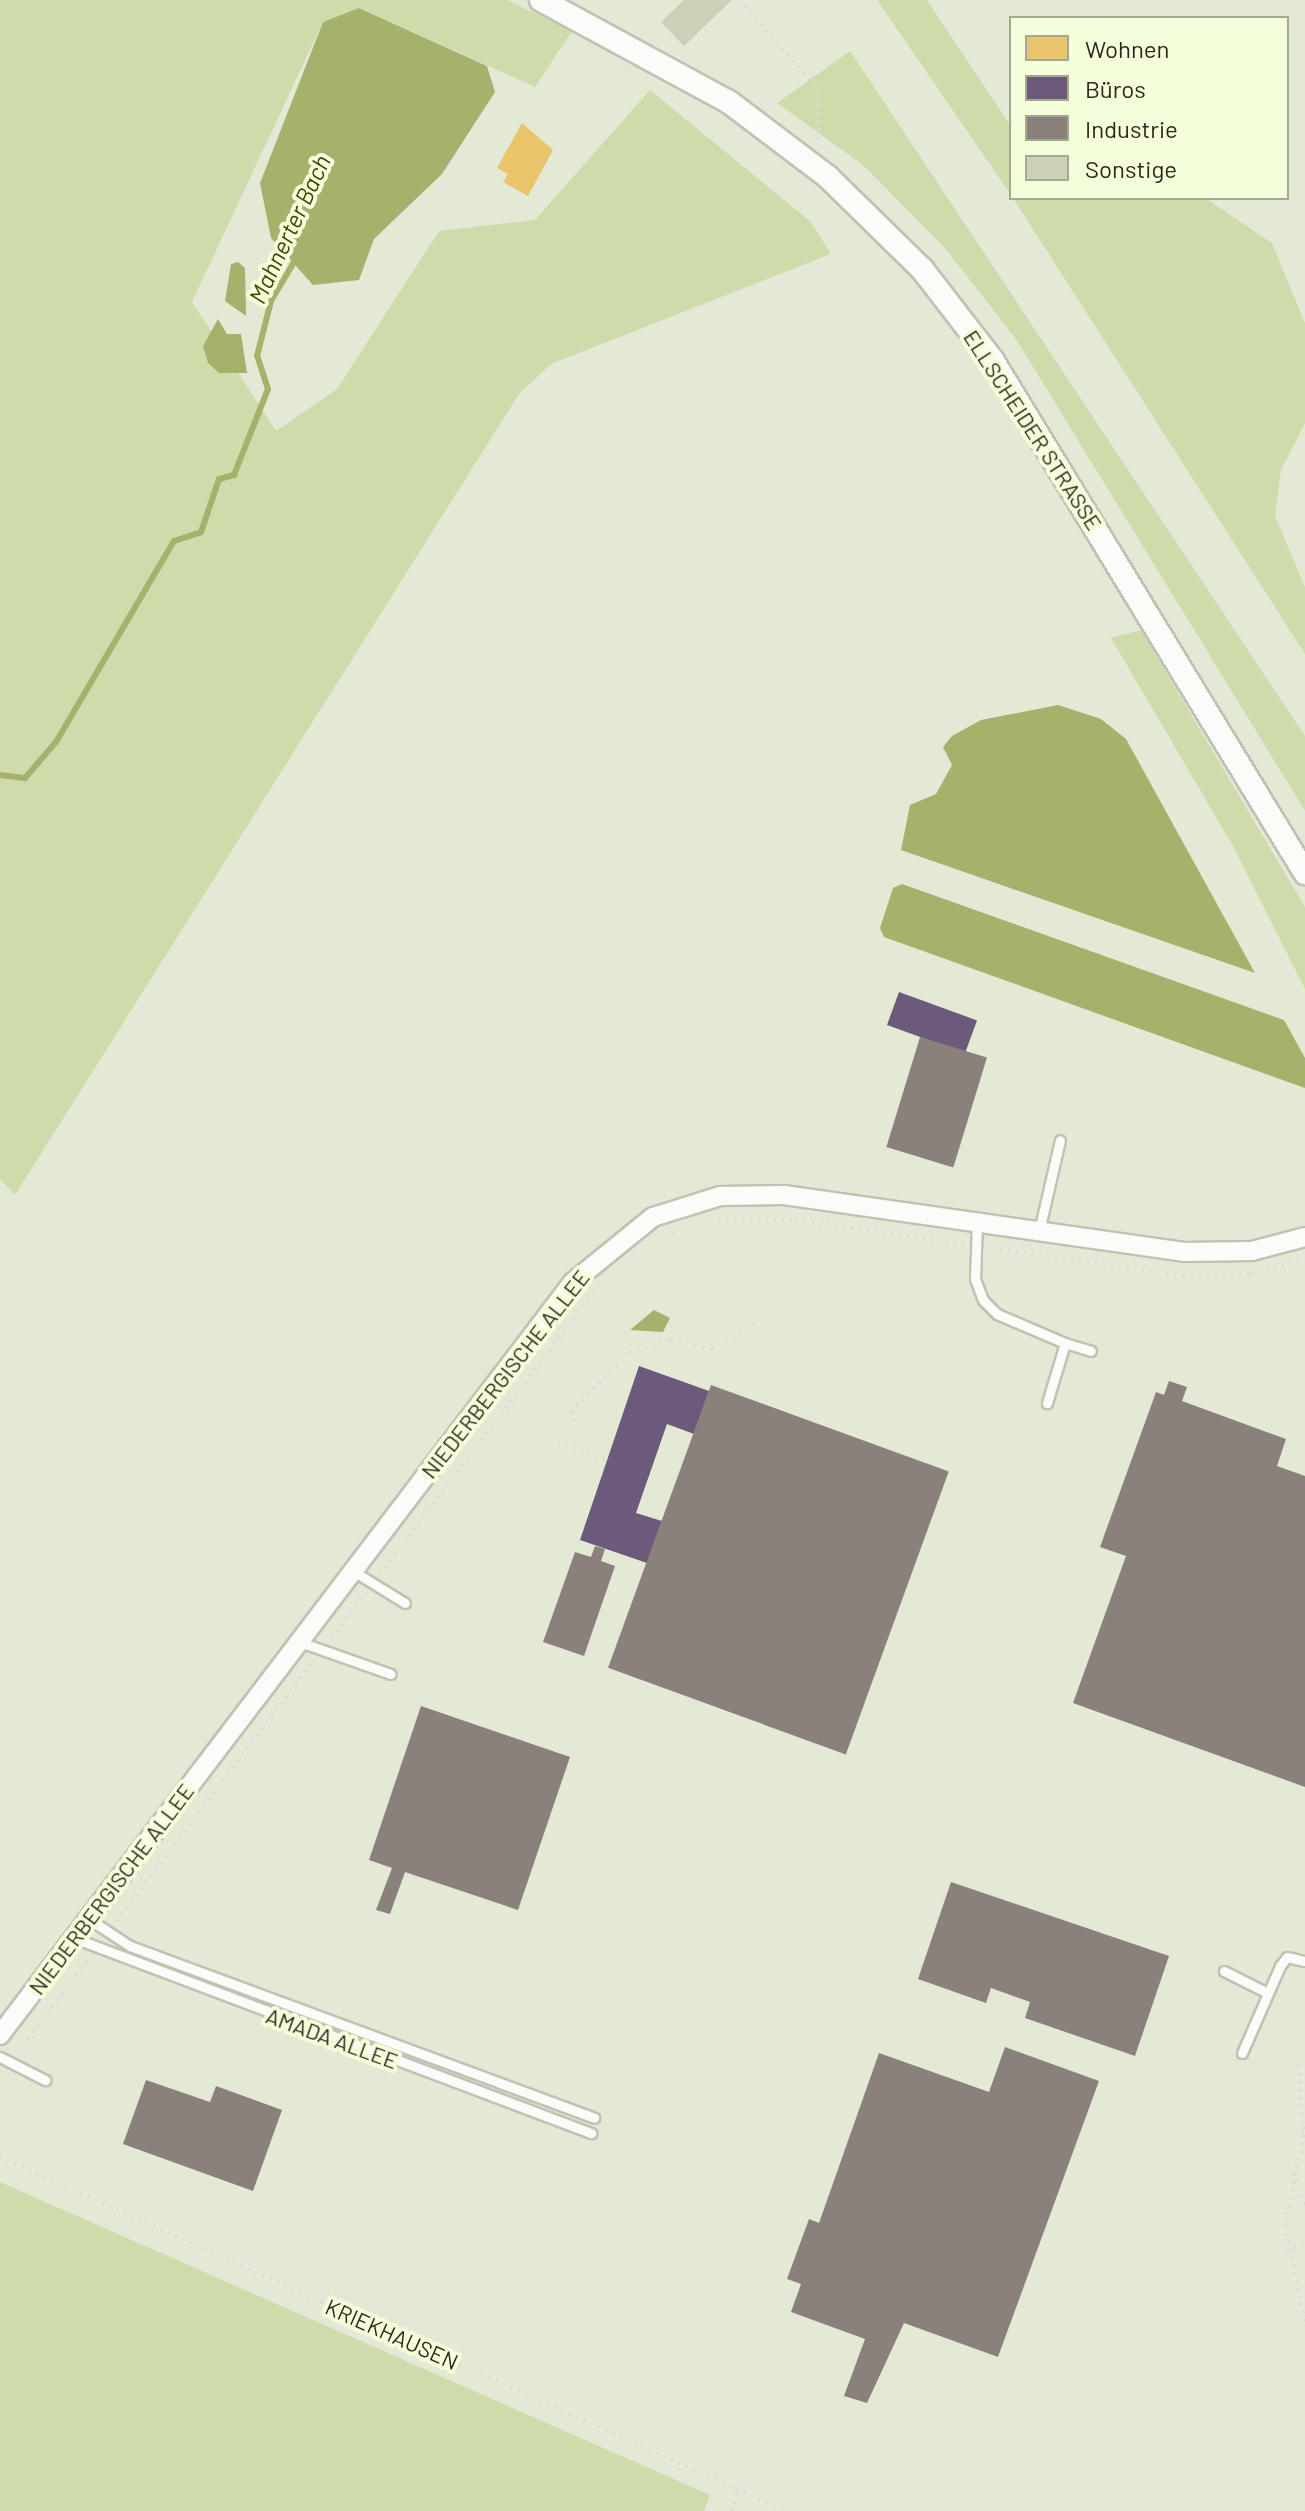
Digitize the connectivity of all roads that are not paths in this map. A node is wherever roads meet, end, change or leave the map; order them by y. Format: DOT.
graph roads {
  1 [pos="541,0"];
  2 [pos="1305,873"];
  3 [pos="1060,1140"];
  4 [pos="977,1223"];
  5 [pos="1039,1231"];
  6 [pos="1305,1237"];
  7 [pos="1065,1343"];
  8 [pos="1091,1351"];
  9 [pos="1047,1403"];
  10 [pos="353,1571"];
  11 [pos="405,1603"];
  12 [pos="300,1642"];
  13 [pos="391,1674"];
  14 [pos="89,1918"];
  15 [pos="74,1938"];
  16 [pos="1305,1961"];
  17 [pos="1224,1971"];
  18 [pos="1264,1991"];
  19 [pos="0,2035"];
  20 [pos="1242,2053"];
  21 [pos="4,2060"];
  22 [pos="45,2080"];
  23 [pos="594,2118"];
  24 [pos="591,2133"];
  1 -- 2 [label="street, ELLSCHEIDER STRASSE"];
  3 -- 5 [label="lane"];
  4 -- 5 [label="street, NIEDERBERGISCHE ALLEE"];
  4 -- 7 [label="lane"];
  4 -- 10 [label="street, NIEDERBERGISCHE ALLEE"];
  5 -- 6 [label="street, NIEDERBERGISCHE ALLEE"];
  7 -- 8 [label="lane"];
  7 -- 9 [label="lane"];
  10 -- 11 [label="lane"];
  10 -- 12 [label="street, NIEDERBERGISCHE ALLEE"];
  12 -- 13 [label="lane"];
  12 -- 14 [label="street, NIEDERBERGISCHE ALLEE"];
  14 -- 15 [label="street, NIEDERBERGISCHE ALLEE"];
  14 -- 23 [label="lane, AMADA ALLEE"];
  15 -- 19 [label="street, NIEDERBERGISCHE ALLEE"];
  15 -- 24 [label="lane, AMADA ALLEE"];
  16 -- 18 [label="lane"];
  17 -- 18 [label="lane"];
  18 -- 20 [label="lane"];
  21 -- 22 [label="lane"];
}
